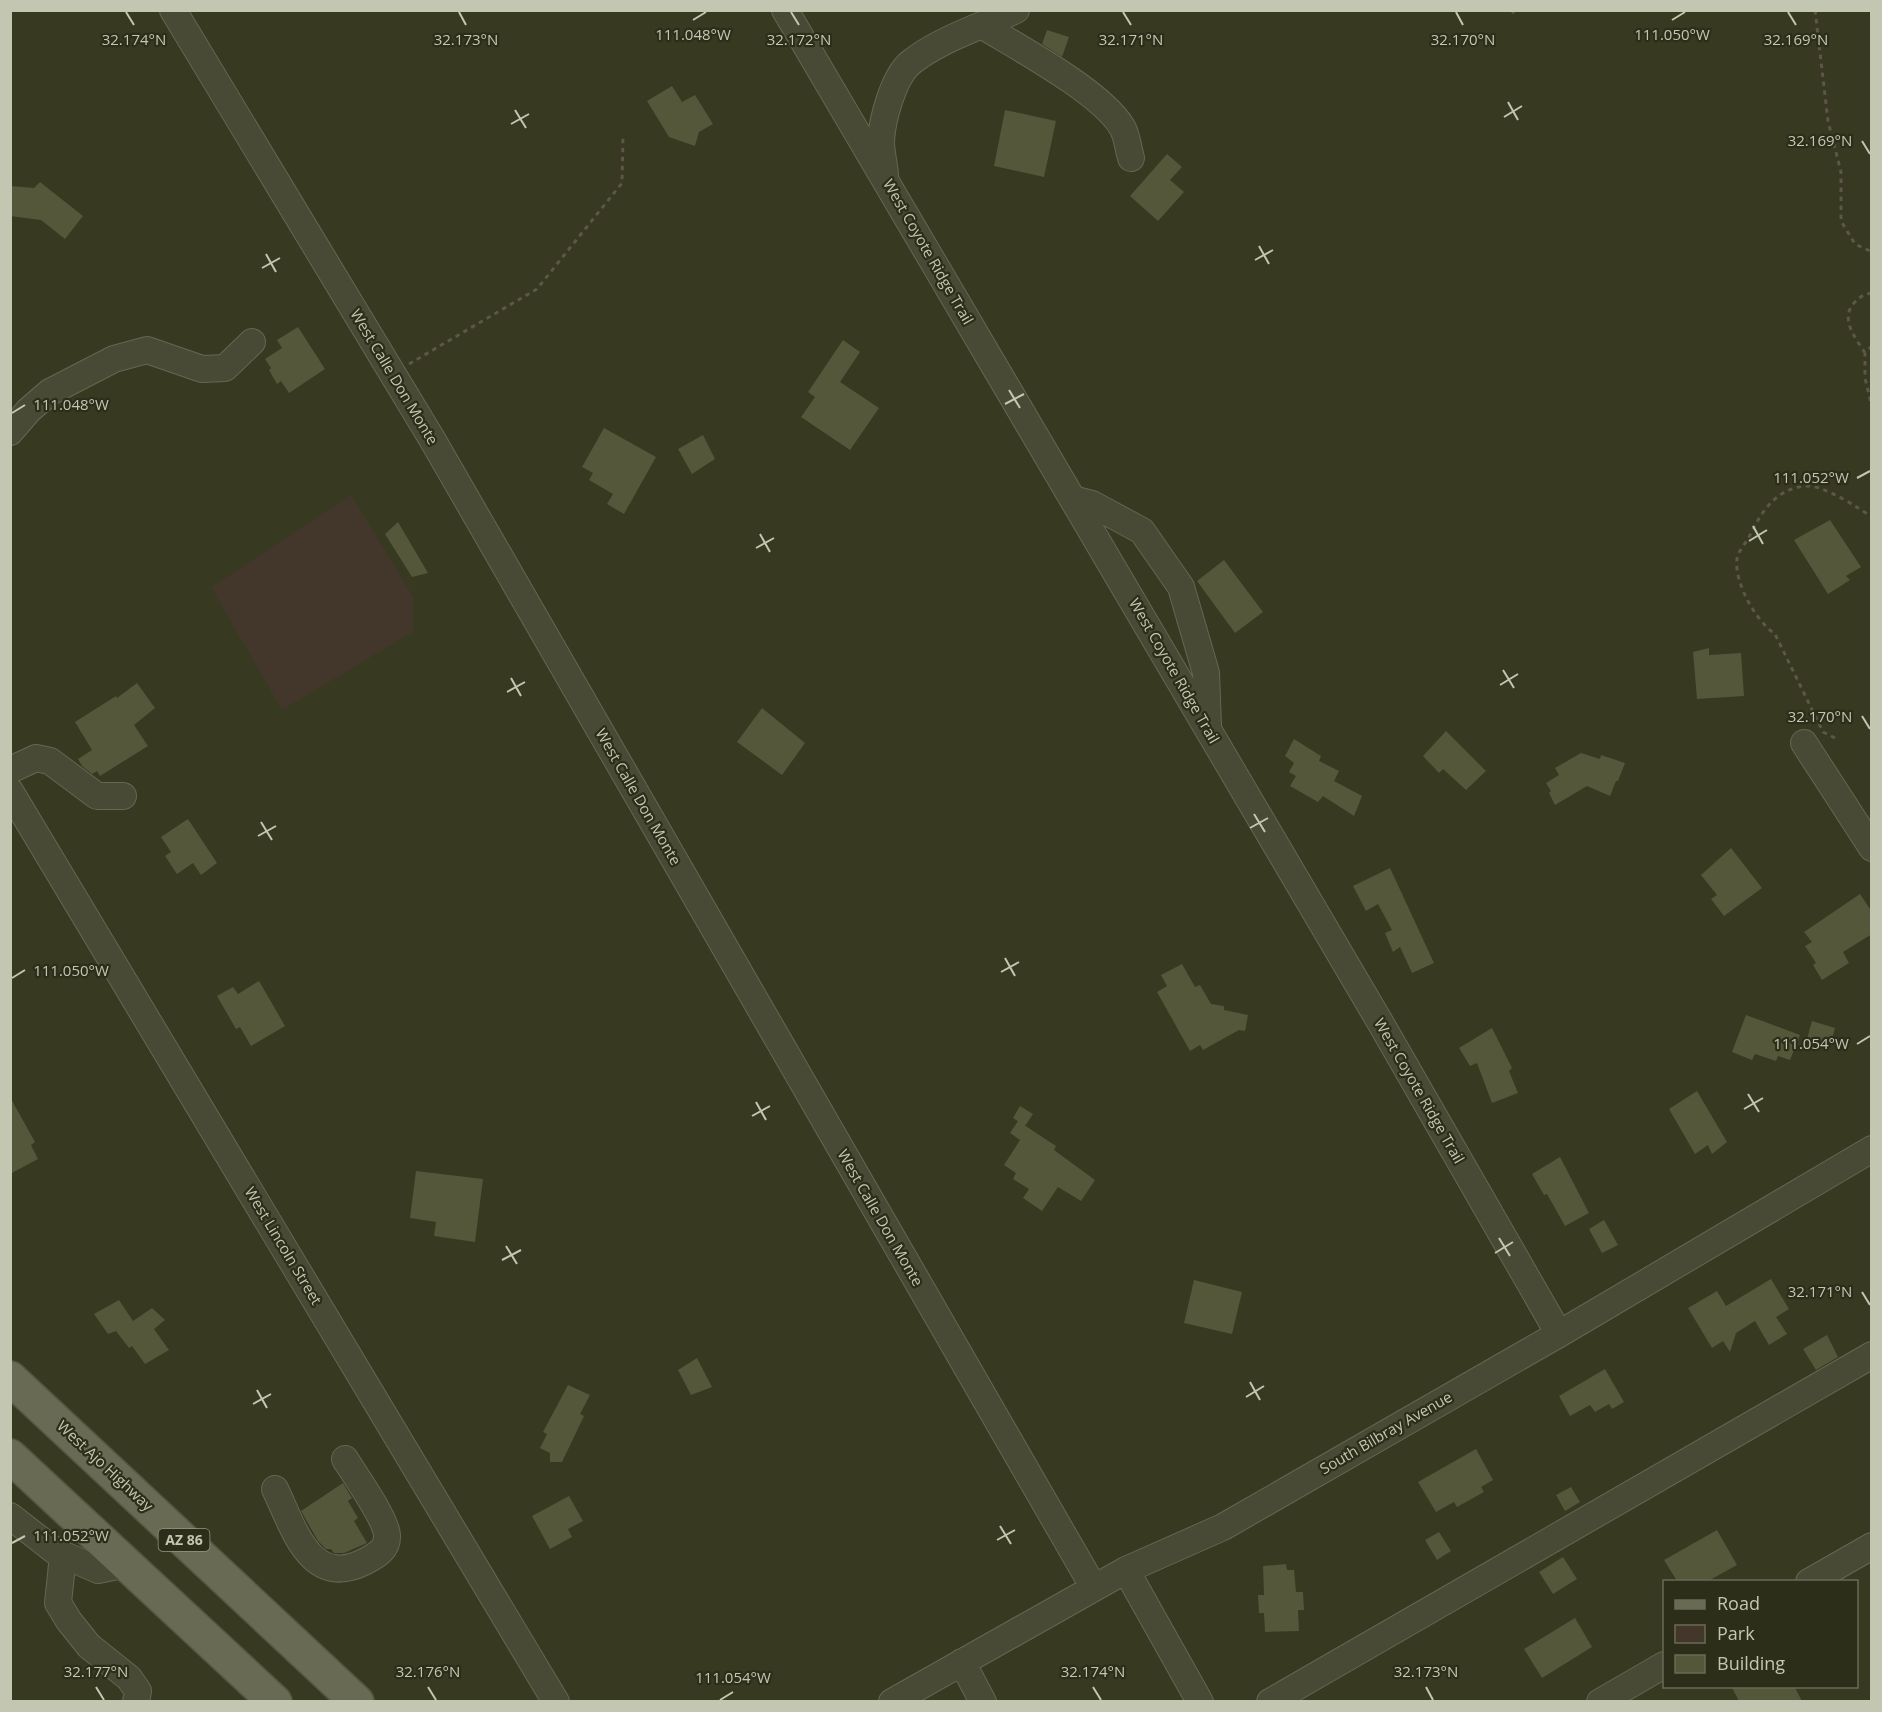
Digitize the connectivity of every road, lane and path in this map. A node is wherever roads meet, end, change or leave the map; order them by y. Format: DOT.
graph roads {
  1 [pos="173,10"];
  2 [pos="785,10"];
  3 [pos="1016,10"];
  4 [pos="1511,10"];
  5 [pos="1815,10"];
  6 [pos="1516,15"];
  7 [pos="983,26"];
  8 [pos="622,137"];
  9 [pos="1131,158"];
  10 [pos="886,180"];
  11 [pos="1872,252"];
  12 [pos="1872,293"];
  13 [pos="252,342"];
  14 [pos="1872,346"];
  15 [pos="1865,353"];
  16 [pos="392,374"];
  17 [pos="1872,407"];
  18 [pos="10,432"];
  19 [pos="1073,499"];
  20 [pos="1872,517"];
  21 [pos="1208,728"];
  22 [pos="1835,738"];
  23 [pos="1804,743"];
  24 [pos="10,770"];
  25 [pos="10,791"];
  26 [pos="123,796"];
  27 [pos="1872,848"];
  28 [pos="1872,1149"];
  29 [pos="1559,1334"];
  30 [pos="1872,1355"];
  31 [pos="10,1378"];
  32 [pos="10,1456"];
  33 [pos="345,1459"];
  34 [pos="275,1489"];
  35 [pos="10,1516"];
  36 [pos="1872,1546"];
  37 [pos="63,1555"];
  38 [pos="127,1564"];
  39 [pos="1126,1570"];
  40 [pos="1811,1580"];
  41 [pos="1094,1588"];
  42 [pos="962,1662"];
  43 [pos="1663,1666"];
  44 [pos="136,1701"];
  45 [pos="275,1701"];
  46 [pos="357,1701"];
  47 [pos="555,1701"];
  48 [pos="892,1701"];
  49 [pos="982,1701"];
  50 [pos="1200,1701"];
  51 [pos="1270,1701"];
  52 [pos="1600,1701"];
  1 -- 16 [label="street, West Calle Don Monte"];
  2 -- 10 [label="street, West Coyote Ridge Trail"];
  3 -- 7 [label="street"];
  4 -- 6 [label="path"];
  5 -- 11 [label="path"];
  7 -- 9 [label="street"];
  7 -- 10 [label="street"];
  8 -- 16 [label="path"];
  10 -- 19 [label="street, West Coyote Ridge Trail"];
  12 -- 15 [label="path"];
  13 -- 18 [label="street"];
  14 -- 15 [label="path"];
  15 -- 17 [label="path"];
  16 -- 41 [label="street, West Calle Don Monte"];
  19 -- 21 [label="street, West Coyote Ridge Trail"];
  19 -- 21 [label="street"];
  20 -- 22 [label="path"];
  21 -- 29 [label="street, West Coyote Ridge Trail"];
  23 -- 27 [label="street"];
  24 -- 26 [label="street"];
  25 -- 47 [label="street, West Lincoln Street"];
  28 -- 29 [label="street, South Bilbray Avenue"];
  29 -- 39 [label="street, South Bilbray Avenue"];
  30 -- 51 [label="street"];
  31 -- 46 [label="main road, West Ajo Highway / AZ 86"];
  32 -- 38 [label="main road"];
  33 -- 34 [label="street"];
  35 -- 37 [label="street"];
  36 -- 40 [label="street"];
  37 -- 38 [label="street"];
  37 -- 44 [label="street"];
  38 -- 45 [label="main road"];
  39 -- 41 [label="street, South Bilbray Avenue"];
  39 -- 50 [label="street"];
  41 -- 42 [label="street, South Bilbray Avenue"];
  42 -- 48 [label="street, South Bilbray Avenue"];
  42 -- 49 [label="street"];
  43 -- 52 [label="street"];
}
